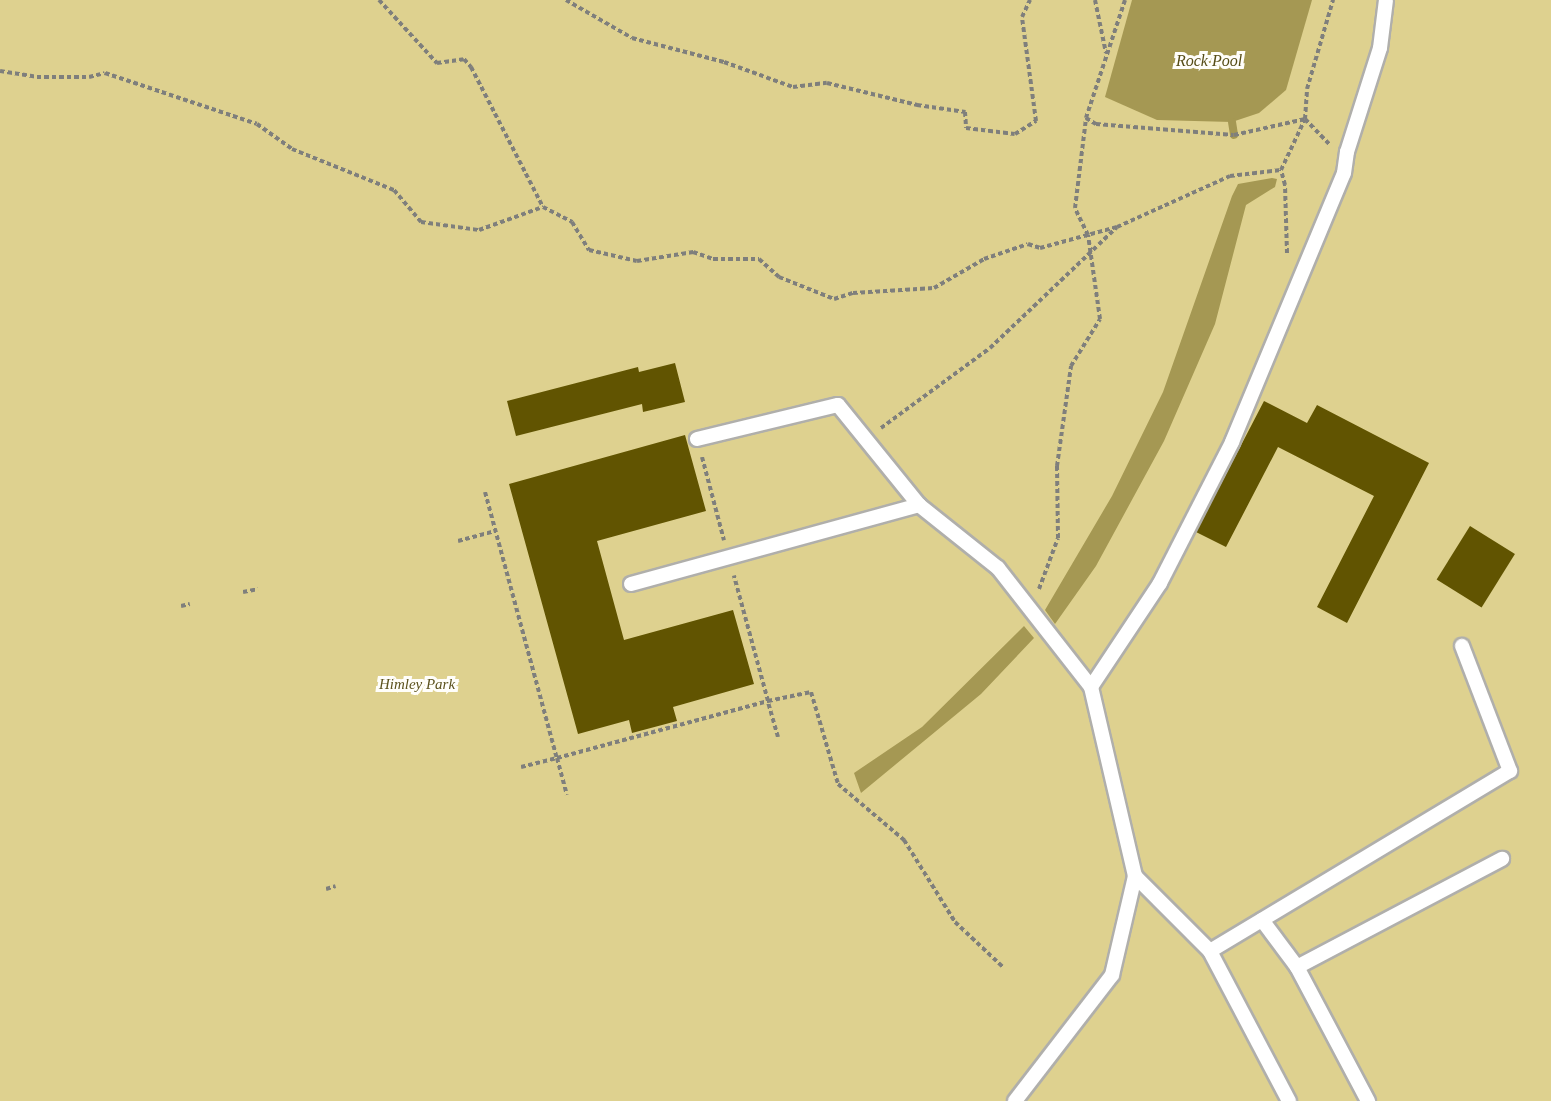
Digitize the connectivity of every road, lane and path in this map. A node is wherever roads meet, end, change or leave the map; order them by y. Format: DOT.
graph roads {
  1 [pos="379,0"];
  2 [pos="567,0"];
  3 [pos="1030,0"];
  4 [pos="1095,0"];
  5 [pos="1125,0"];
  6 [pos="1333,0"];
  7 [pos="1386,0"];
  8 [pos="1107,53"];
  9 [pos="0,71"];
  10 [pos="1086,118"];
  11 [pos="1305,119"];
  12 [pos="1347,152"];
  13 [pos="1281,170"];
  14 [pos="543,207"];
  15 [pos="1118,227"];
  16 [pos="1088,236"];
  17 [pos="1091,253"];
  18 [pos="1287,262"];
  19 [pos="865,438"];
  20 [pos="697,439"];
  21 [pos="485,492"];
  22 [pos="919,504"];
  23 [pos="496,531"];
  24 [pos="458,541"];
  25 [pos="729,557"];
  26 [pos="631,584"];
  27 [pos="258,589"];
  28 [pos="243,592"];
  29 [pos="190,604"];
  30 [pos="181,606"];
  31 [pos="1031,612"];
  32 [pos="1462,646"];
  33 [pos="1091,687"];
  34 [pos="768,701"];
  35 [pos="778,737"];
  36 [pos="557,758"];
  37 [pos="521,767"];
  38 [pos="567,795"];
  39 [pos="1502,859"];
  40 [pos="1135,876"];
  41 [pos="336,886"];
  42 [pos="326,889"];
  43 [pos="1262,920"];
  44 [pos="1210,951"];
  45 [pos="1297,967"];
  46 [pos="1004,968"];
  47 [pos="1014,1101"];
  48 [pos="1289,1101"];
  49 [pos="1368,1101"];
  1 -- 14 [label="path"];
  2 -- 3 [label="path"];
  4 -- 8 [label="path"];
  5 -- 8 [label="path"];
  6 -- 11 [label="path"];
  7 -- 12 [label="lane"];
  8 -- 10 [label="path"];
  9 -- 14 [label="path"];
  10 -- 11 [label="path"];
  10 -- 16 [label="path"];
  11 -- 12 [label="path"];
  11 -- 13 [label="path"];
  12 -- 33 [label="lane"];
  13 -- 15 [label="path"];
  13 -- 18 [label="path"];
  14 -- 16 [label="path"];
  15 -- 16 [label="path"];
  15 -- 17 [label="path"];
  16 -- 17 [label="path"];
  17 -- 19 [label="path"];
  17 -- 31 [label="path"];
  19 -- 20 [label="lane"];
  19 -- 22 [label="lane"];
  20 -- 25 [label="path"];
  21 -- 23 [label="path"];
  22 -- 25 [label="lane"];
  22 -- 31 [label="lane"];
  23 -- 24 [label="path"];
  23 -- 36 [label="path"];
  25 -- 26 [label="lane"];
  25 -- 34 [label="path"];
  27 -- 28 [label="path"];
  29 -- 30 [label="path"];
  31 -- 33 [label="lane"];
  32 -- 43 [label="lane"];
  33 -- 40 [label="lane"];
  34 -- 35 [label="path"];
  34 -- 36 [label="path"];
  34 -- 46 [label="path"];
  36 -- 37 [label="path"];
  36 -- 38 [label="path"];
  39 -- 45 [label="lane"];
  40 -- 44 [label="lane"];
  40 -- 47 [label="lane"];
  41 -- 42 [label="path"];
  43 -- 44 [label="lane"];
  43 -- 45 [label="lane"];
  44 -- 48 [label="lane"];
  45 -- 49 [label="lane"];
}
